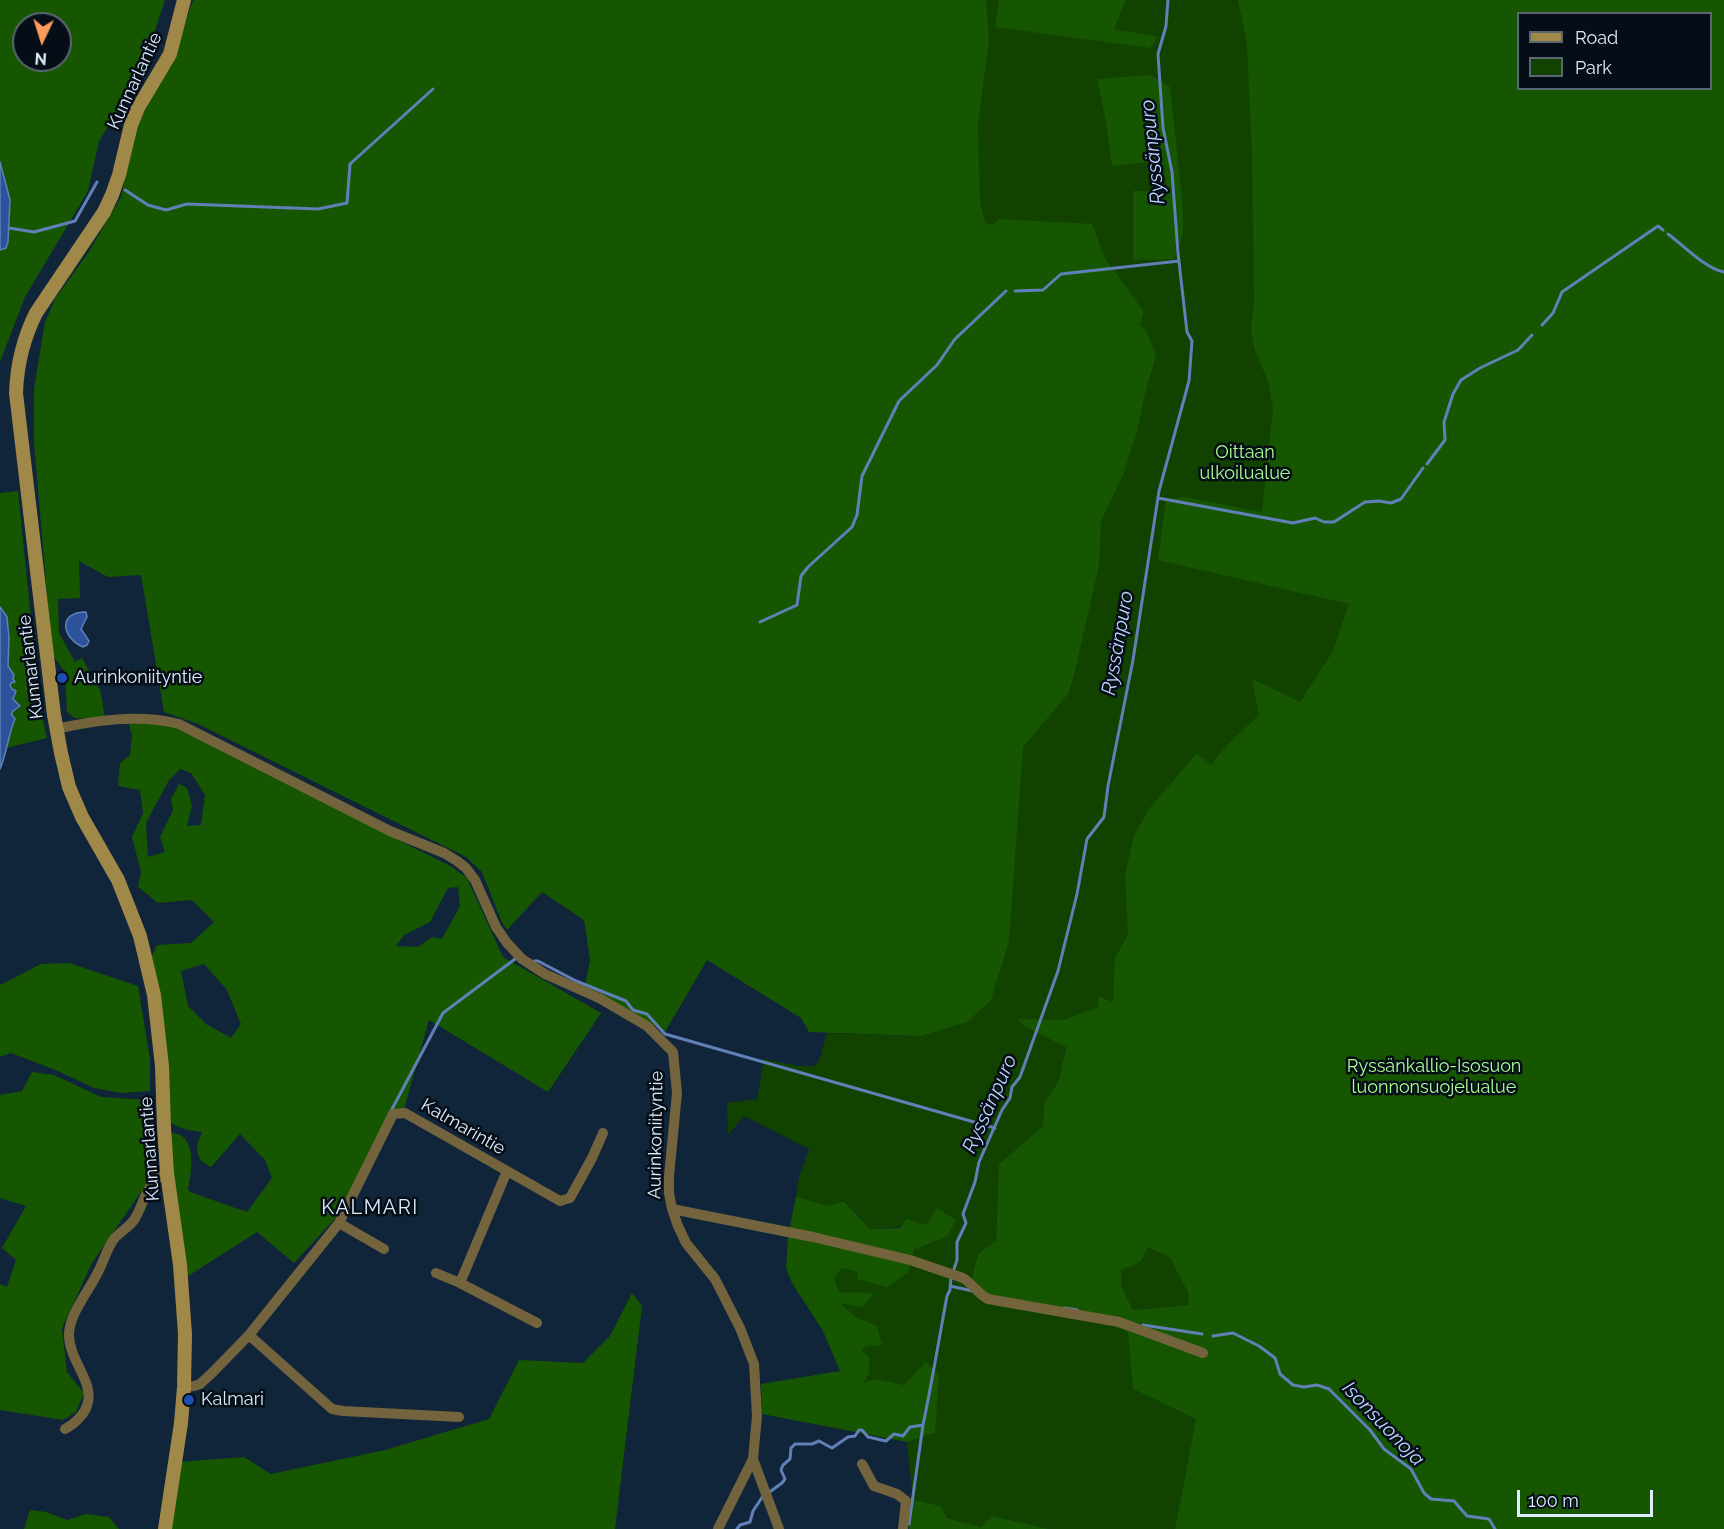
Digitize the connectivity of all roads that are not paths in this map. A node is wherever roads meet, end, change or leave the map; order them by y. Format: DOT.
graph roads {
  1 [pos="184,0"];
  2 [pos="56,729"];
  3 [pos="603,1133"];
  4 [pos="507,1171"];
  5 [pos="167,1173"];
  6 [pos="672,1209"];
  7 [pos="339,1223"];
  8 [pos="384,1249"];
  9 [pos="436,1273"];
  10 [pos="460,1283"];
  11 [pos="537,1323"];
  12 [pos="249,1335"];
  13 [pos="1203,1353"];
  14 [pos="184,1387"];
  15 [pos="459,1417"];
  16 [pos="65,1429"];
  17 [pos="753,1459"];
  18 [pos="862,1464"];
  19 [pos="165,1529"];
  20 [pos="718,1529"];
  21 [pos="779,1529"];
  22 [pos="903,1529"];
  1 -- 2 [label="main road, Kunnarlantie"];
  2 -- 5 [label="main road, Kunnarlantie"];
  2 -- 6 [label="street, Aurinkoniityntie"];
  3 -- 4 [label="street, Kalmarintie"];
  4 -- 7 [label="street, Kalmarintie"];
  4 -- 10 [label="street"];
  5 -- 14 [label="main road, Kunnarlantie"];
  5 -- 16 [label="street"];
  6 -- 13 [label="street"];
  6 -- 17 [label="street, Aurinkoniityntie"];
  7 -- 8 [label="street"];
  7 -- 12 [label="street, Kalmarintie"];
  9 -- 10 [label="street"];
  10 -- 11 [label="street"];
  12 -- 14 [label="street, Kalmarintie"];
  12 -- 15 [label="street"];
  14 -- 19 [label="main road, Kunnarlantie"];
  17 -- 20 [label="street"];
  17 -- 21 [label="street, Aurinkoniityntie"];
  18 -- 22 [label="street"];
}
